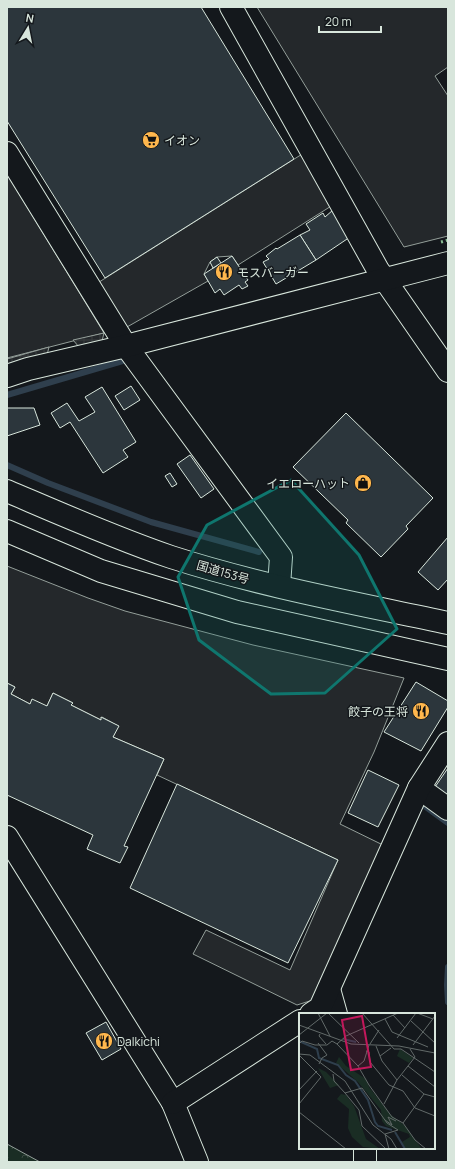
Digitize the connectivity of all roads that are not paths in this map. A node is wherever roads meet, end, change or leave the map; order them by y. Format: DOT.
graph roads {
  1 [pos="230,7"];
  2 [pos="7,153"];
  3 [pos="448,263"];
  4 [pos="385,280"];
  5 [pos="119,348"];
  6 [pos="448,371"];
  7 [pos="7,376"];
  8 [pos="7,491"];
  9 [pos="7,531"];
  10 [pos="278,586"];
  11 [pos="448,623"];
  12 [pos="448,659"];
  13 [pos="448,743"];
  14 [pos="419,788"];
  15 [pos="448,809"];
  16 [pos="7,837"];
  17 [pos="329,989"];
  18 [pos="312,1013"];
  19 [pos="336,1013"];
  20 [pos="299,1022"];
  21 [pos="173,1103"];
  22 [pos="365,1149"];
  23 [pos="197,1162"];
  24 [pos="366,1162"];
  1 -- 4 [label="main road"];
  2 -- 5 [label="main road"];
  3 -- 4 [label="main road"];
  4 -- 5 [label="main road"];
  4 -- 6 [label="main road"];
  5 -- 7 [label="main road"];
  5 -- 10 [label="main road"];
  8 -- 10 [label="main road, 国道153号"];
  9 -- 12 [label="main road"];
  10 -- 11 [label="main road, 国道153号"];
  13 -- 14 [label="main road"];
  14 -- 15 [label="main road"];
  14 -- 17 [label="main road"];
  16 -- 21 [label="main road"];
  17 -- 18 [label="main road"];
  17 -- 19 [label="main road"];
  20 -- 21 [label="main road"];
  21 -- 23 [label="main road"];
  22 -- 24 [label="main road"];
}
